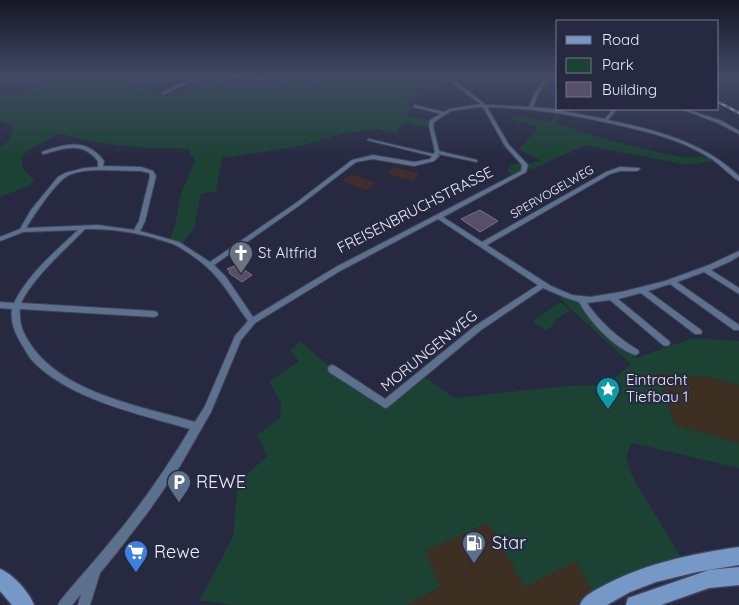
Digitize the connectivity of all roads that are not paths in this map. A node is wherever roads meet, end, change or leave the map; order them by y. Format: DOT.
graph roads {
  1 [pos="532,104"];
  2 [pos="484,105"];
  3 [pos="415,106"];
  4 [pos="530,108"];
  5 [pos="614,110"];
  6 [pos="686,110"];
  7 [pos="443,113"];
  8 [pos="605,121"];
  9 [pos="739,133"];
  10 [pos="368,140"];
  11 [pos="44,153"];
  12 [pos="436,154"];
  13 [pos="475,162"];
  14 [pos="100,168"];
  15 [pos="637,170"];
  16 [pos="739,179"];
  17 [pos="438,216"];
  18 [pos="84,227"];
  19 [pos="22,230"];
  20 [pos="136,232"];
  21 [pos="0,239"];
  22 [pos="482,245"];
  23 [pos="738,256"];
  24 [pos="210,265"];
  25 [pos="706,270"];
  26 [pos="670,280"];
  27 [pos="543,285"];
  28 [pos="641,289"];
  29 [pos="739,291"];
  30 [pos="611,297"];
  31 [pos="581,299"];
  32 [pos="0,305"];
  33 [pos="16,305"];
  34 [pos="154,314"];
  35 [pos="252,321"];
  36 [pos="738,328"];
  37 [pos="698,332"];
  38 [pos="666,343"];
  39 [pos="635,352"];
  40 [pos="332,369"];
  41 [pos="198,427"];
  42 [pos="739,556"];
  43 [pos="98,566"];
  44 [pos="739,576"];
  45 [pos="0,578"];
  46 [pos="25,605"];
  47 [pos="64,605"];
  48 [pos="84,605"];
  49 [pos="589,605"];
  50 [pos="635,605"];
  1 -- 4 [label="street"];
  2 -- 4 [label="street"];
  2 -- 7 [label="street"];
  2 -- 17 [label="street, FREISENBRUCHSTRASSE"];
  3 -- 7 [label="street"];
  4 -- 8 [label="street"];
  5 -- 8 [label="street"];
  6 -- 9 [label="street"];
  7 -- 12 [label="street"];
  8 -- 16 [label="street"];
  10 -- 12 [label="street"];
  11 -- 14 [label="street"];
  12 -- 13 [label="street"];
  12 -- 24 [label="street"];
  14 -- 19 [label="street"];
  14 -- 20 [label="street"];
  15 -- 22 [label="street, SPERVOGELWEG"];
  17 -- 22 [label="street"];
  17 -- 35 [label="street, FREISENBRUCHSTRASSE"];
  18 -- 19 [label="street"];
  18 -- 20 [label="street"];
  18 -- 33 [label="street"];
  19 -- 21 [label="street"];
  20 -- 24 [label="street"];
  22 -- 27 [label="street"];
  23 -- 25 [label="street"];
  24 -- 35 [label="street"];
  25 -- 26 [label="street"];
  25 -- 29 [label="street"];
  26 -- 28 [label="street"];
  26 -- 36 [label="street"];
  27 -- 31 [label="street"];
  27 -- 40 [label="street, MORUNGENWEG"];
  28 -- 30 [label="street"];
  28 -- 37 [label="street"];
  30 -- 31 [label="street"];
  30 -- 38 [label="street"];
  31 -- 39 [label="street"];
  32 -- 33 [label="street"];
  33 -- 34 [label="street"];
  33 -- 41 [label="street"];
  35 -- 41 [label="street, FREISENBRUCHSTRASSE"];
  41 -- 43 [label="street, FREISENBRUCHSTRASSE"];
  42 -- 49 [label="main road"];
  43 -- 47 [label="street, FREISENBRUCHSTRASSE"];
  43 -- 48 [label="street"];
  44 -- 50 [label="main road"];
  45 -- 46 [label="main road"];
}
